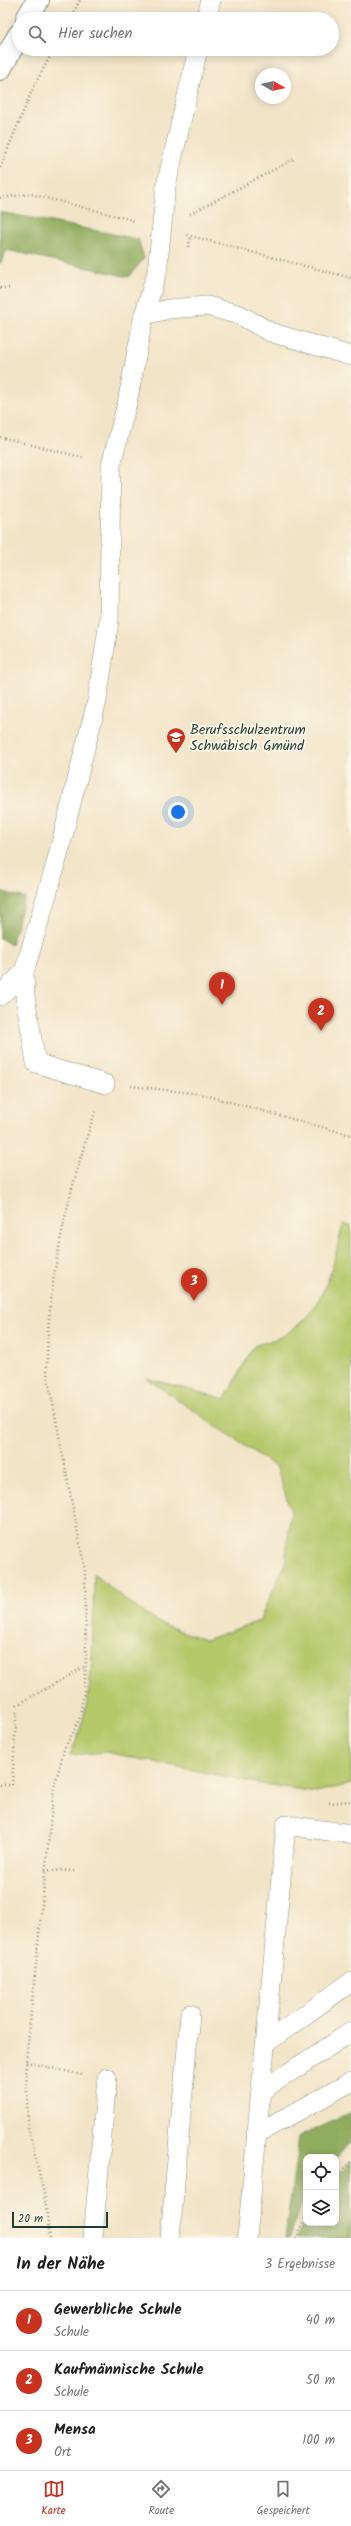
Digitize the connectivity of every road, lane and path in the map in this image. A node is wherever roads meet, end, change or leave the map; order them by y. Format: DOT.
graph roads {
  1 [pos="38,0"];
  2 [pos="80,0"];
  3 [pos="211,0"];
  4 [pos="32,12"];
  5 [pos="74,12"];
  6 [pos="208,12"];
  7 [pos="12,48"];
  8 [pos="50,56"];
  9 [pos="196,56"];
  10 [pos="0,69"];
  11 [pos="294,158"];
  12 [pos="0,168"];
  13 [pos="0,198"];
  14 [pos="163,228"];
  15 [pos="351,278"];
  16 [pos="0,288"];
  17 [pos="10,288"];
  18 [pos="144,315"];
  19 [pos="351,356"];
  20 [pos="0,437"];
  21 [pos="111,465"];
  22 [pos="24,972"];
  23 [pos="0,996"];
  24 [pos="105,1084"];
  25 [pos="351,1135"];
  26 [pos="86,1666"];
  27 [pos="0,1785"];
  28 [pos="351,1834"];
  29 [pos="45,1870"];
  30 [pos="76,1871"];
  31 [pos="351,1982"];
  32 [pos="190,2014"];
  33 [pos="351,2032"];
  34 [pos="266,2043"];
  35 [pos="26,2062"];
  36 [pos="107,2078"];
  37 [pos="351,2082"];
  38 [pos="261,2091"];
  39 [pos="256,2134"];
  40 [pos="351,2161"];
  41 [pos="339,2175"];
  42 [pos="303,2223"];
  43 [pos="50,2238"];
  44 [pos="93,2238"];
  45 [pos="170,2238"];
  46 [pos="247,2238"];
  47 [pos="296,2238"];
  1 -- 4 [label="street"];
  2 -- 5 [label="path"];
  3 -- 6 [label="lane"];
  7 -- 10 [label="street"];
  8 -- 12 [label="path"];
  9 -- 14 [label="lane"];
  11 -- 14 [label="path"];
  13 -- 14 [label="path"];
  14 -- 15 [label="path"];
  14 -- 18 [label="lane"];
  16 -- 17 [label="path"];
  18 -- 19 [label="lane"];
  18 -- 21 [label="lane"];
  20 -- 21 [label="path"];
  21 -- 22 [label="lane"];
  22 -- 23 [label="lane"];
  22 -- 24 [label="lane"];
  24 -- 25 [label="path"];
  24 -- 26 [label="path"];
  26 -- 27 [label="path"];
  26 -- 29 [label="path"];
  28 -- 34 [label="lane"];
  29 -- 30 [label="path"];
  29 -- 35 [label="path"];
  31 -- 34 [label="lane"];
  32 -- 45 [label="lane"];
  33 -- 38 [label="lane"];
  34 -- 38 [label="lane"];
  35 -- 36 [label="path"];
  35 -- 43 [label="path"];
  36 -- 44 [label="lane"];
  37 -- 39 [label="lane"];
  38 -- 39 [label="lane"];
  39 -- 46 [label="lane"];
  40 -- 41 [label="path"];
  42 -- 47 [label="path"];
}
